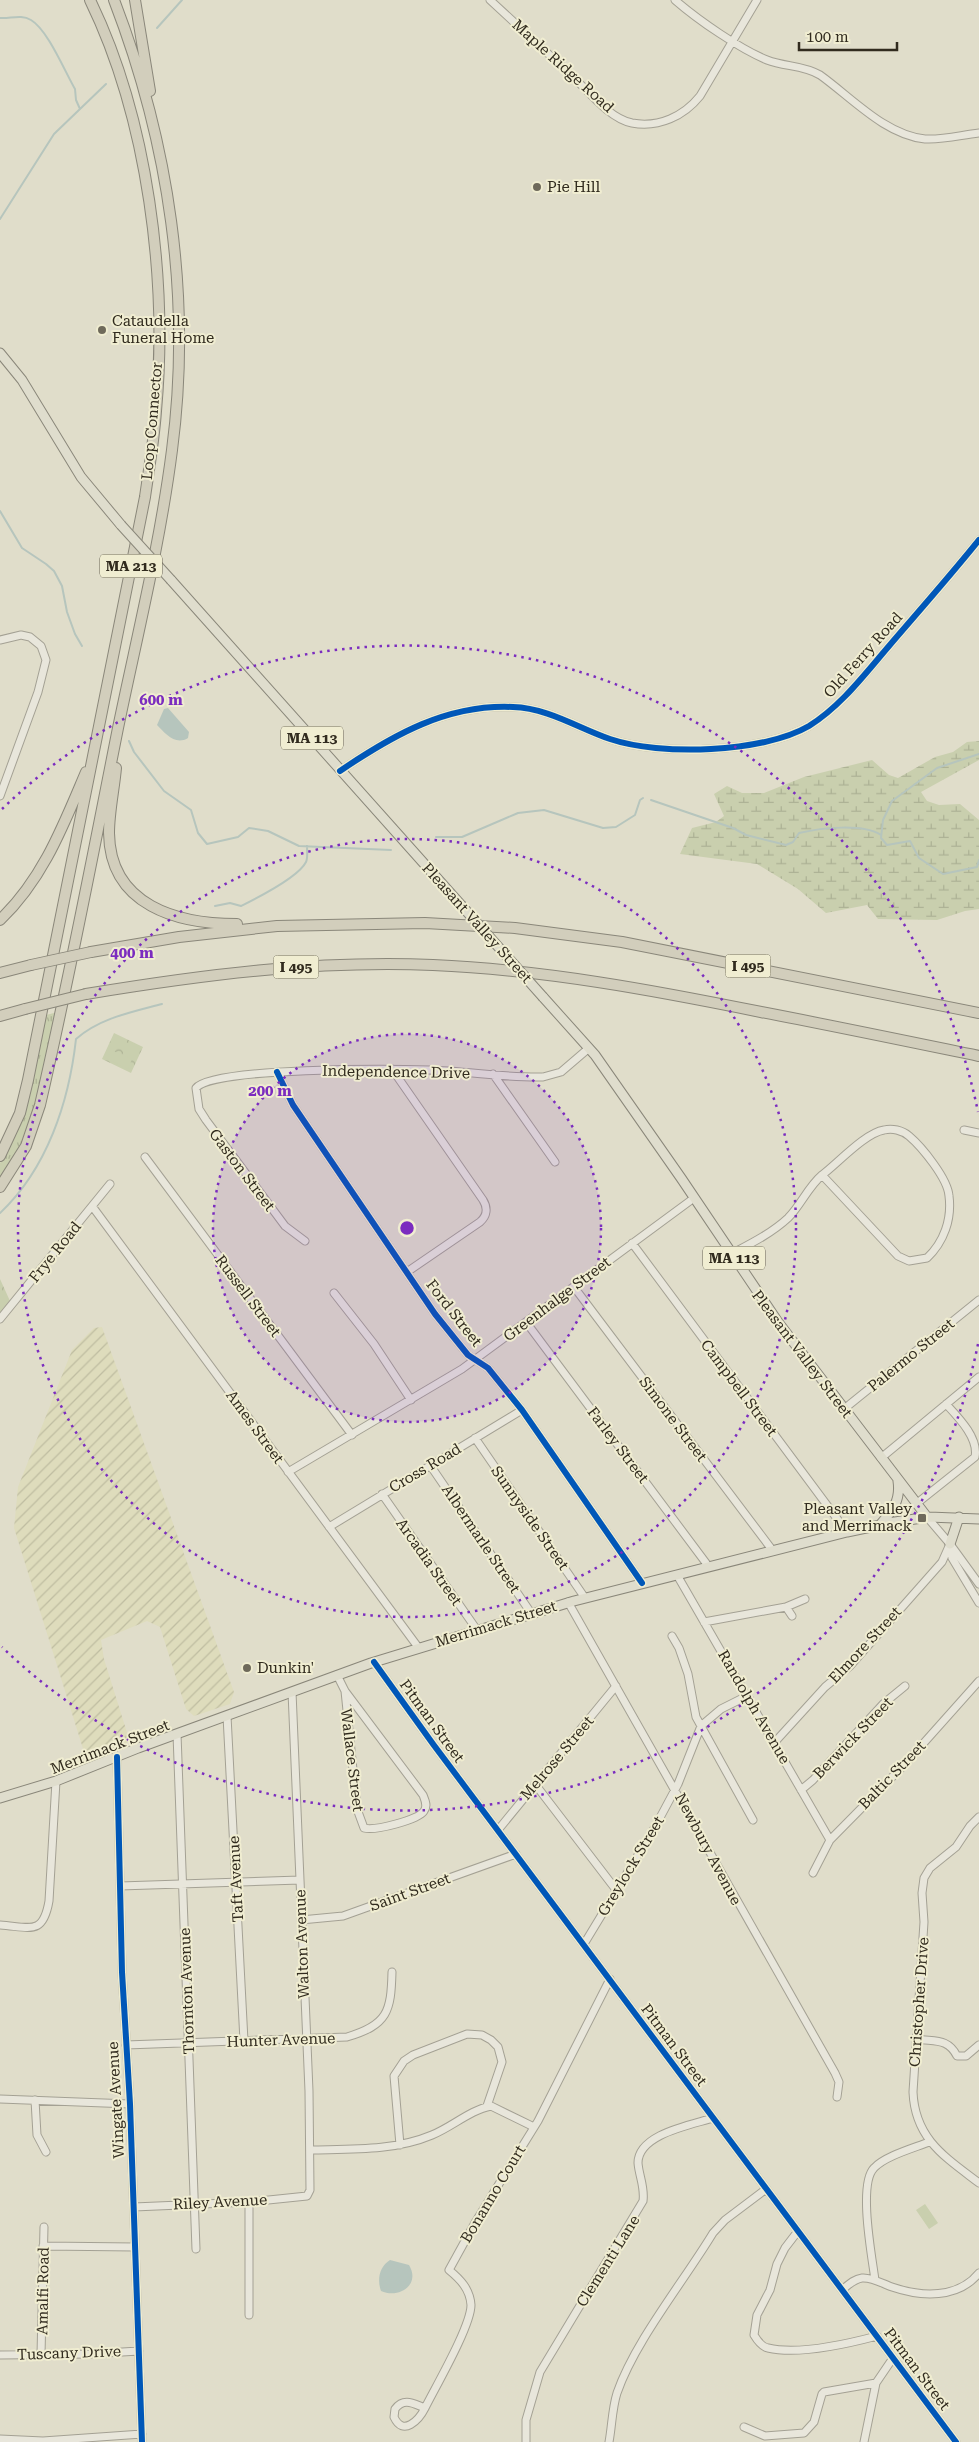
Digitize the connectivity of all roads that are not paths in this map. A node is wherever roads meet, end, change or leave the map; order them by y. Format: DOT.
graph roads {
  1 [pos="90,0"];
  2 [pos="114,0"];
  3 [pos="134,0"];
  4 [pos="490,0"];
  5 [pos="675,0"];
  6 [pos="757,0"];
  7 [pos="733,40"];
  8 [pos="979,133"];
  9 [pos="158,144"];
  10 [pos="0,353"];
  11 [pos="979,540"];
  12 [pos="0,640"];
  13 [pos="131,666"];
  14 [pos="94,756"];
  15 [pos="340,771"];
  16 [pos="0,796"];
  17 [pos="0,920"];
  18 [pos="277,926"];
  19 [pos="0,973"];
  20 [pos="979,1013"];
  21 [pos="3,1016"];
  22 [pos="589,1048"];
  23 [pos="979,1056"];
  24 [pos="392,1070"];
  25 [pos="277,1072"];
  26 [pos="493,1074"];
  27 [pos="196,1088"];
  28 [pos="964,1130"];
  29 [pos="979,1133"];
  30 [pos="0,1156"];
  31 [pos="145,1157"];
  32 [pos="555,1162"];
  33 [pos="822,1175"];
  34 [pos="110,1184"];
  35 [pos="0,1187"];
  36 [pos="694,1198"];
  37 [pos="92,1206"];
  38 [pos="305,1242"];
  39 [pos="632,1244"];
  40 [pos="731,1254"];
  41 [pos="407,1272"];
  42 [pos="574,1287"];
  43 [pos="334,1293"];
  44 [pos="979,1300"];
  45 [pos="0,1319"];
  46 [pos="526,1322"];
  47 [pos="476,1360"];
  48 [pos="979,1377"];
  49 [pos="412,1400"];
  50 [pos="946,1404"];
  51 [pos="844,1409"];
  52 [pos="522,1410"];
  53 [pos="352,1435"];
  54 [pos="475,1438"];
  55 [pos="881,1458"];
  56 [pos="430,1465"];
  57 [pos="288,1472"];
  58 [pos="898,1481"];
  59 [pos="382,1494"];
  60 [pos="916,1504"];
  61 [pos="959,1517"];
  62 [pos="927,1518"];
  63 [pos="979,1519"];
  64 [pos="880,1526"];
  65 [pos="329,1527"];
  66 [pos="847,1532"];
  67 [pos="950,1544"];
  68 [pos="773,1551"];
  69 [pos="709,1567"];
  70 [pos="677,1575"];
  71 [pos="642,1583"];
  72 [pos="979,1584"];
  73 [pos="586,1598"];
  74 [pos="805,1599"];
  75 [pos="568,1602"];
  76 [pos="979,1602"];
  77 [pos="786,1607"];
  78 [pos="532,1613"];
  79 [pos="792,1616"];
  80 [pos="704,1622"];
  81 [pos="477,1630"];
  82 [pos="672,1636"];
  83 [pos="418,1647"];
  84 [pos="374,1662"];
  85 [pos="337,1675"];
  86 [pos="979,1681"];
  87 [pos="616,1686"];
  88 [pos="905,1686"];
  89 [pos="345,1691"];
  90 [pos="292,1692"];
  91 [pos="746,1696"];
  92 [pos="227,1716"];
  93 [pos="701,1726"];
  94 [pos="177,1734"];
  95 [pos="774,1743"];
  96 [pos="117,1757"];
  97 [pos="56,1781"];
  98 [pos="535,1784"];
  99 [pos="675,1789"];
  100 [pos="801,1790"];
  101 [pos="0,1798"];
  102 [pos="979,1818"];
  103 [pos="752,1820"];
  104 [pos="498,1830"];
  105 [pos="830,1840"];
  106 [pos="516,1854"];
  107 [pos="813,1873"];
  108 [pos="300,1880"];
  109 [pos="236,1882"];
  110 [pos="183,1884"];
  111 [pos="120,1886"];
  112 [pos="617,1891"];
  113 [pos="301,1920"];
  114 [pos="0,1925"];
  115 [pos="584,1944"];
  116 [pos="392,1972"];
  117 [pos="610,1979"];
  118 [pos="306,2039"];
  119 [pos="917,2040"];
  120 [pos="244,2041"];
  121 [pos="189,2043"];
  122 [pos="126,2045"];
  123 [pos="979,2045"];
  124 [pos="837,2097"];
  125 [pos="0,2099"];
  126 [pos="35,2100"];
  127 [pos="130,2104"];
  128 [pos="487,2106"];
  129 [pos="713,2118"];
  130 [pos="534,2127"];
  131 [pos="929,2142"];
  132 [pos="400,2145"];
  133 [pos="310,2150"];
  134 [pos="46,2152"];
  135 [pos="979,2183"];
  136 [pos="766,2189"];
  137 [pos="307,2196"];
  138 [pos="249,2202"];
  139 [pos="195,2204"];
  140 [pos="134,2207"];
  141 [pos="44,2227"];
  142 [pos="798,2231"];
  143 [pos="44,2246"];
  144 [pos="135,2247"];
  145 [pos="196,2249"];
  146 [pos="979,2273"];
  147 [pos="875,2280"];
  148 [pos="842,2290"];
  149 [pos="249,2315"];
  150 [pos="876,2336"];
  151 [pos="139,2351"];
  152 [pos="0,2355"];
  153 [pos="41,2355"];
  154 [pos="893,2358"];
  155 [pos="876,2383"];
  156 [pos="425,2408"];
  157 [pos="744,2427"];
  158 [pos="142,2438"];
  159 [pos="0,2439"];
  160 [pos="765,2439"];
  161 [pos="526,2442"];
  162 [pos="609,2442"];
  163 [pos="864,2442"];
  164 [pos="956,2442"];
  1 -- 14 [label="highway, Loop Connector / MA 213"];
  2 -- 9 [label="highway, Loop Connector / MA 213"];
  3 -- 9 [label="highway"];
  4 -- 7 [label="street, Maple Ridge Road"];
  5 -- 7 [label="street"];
  6 -- 7 [label="street, Maple Ridge Road"];
  7 -- 8 [label="street"];
  9 -- 13 [label="highway, Loop Connector / MA 213"];
  10 -- 15 [label="main road, Pleasant Valley Street / MA 113, bridge"];
  11 -- 15 [label="street, Old Ferry Road"];
  12 -- 16 [label="street"];
  13 -- 18 [label="highway"];
  13 -- 35 [label="highway"];
  14 -- 17 [label="highway"];
  14 -- 30 [label="highway"];
  15 -- 22 [label="main road, Pleasant Valley Street / MA 113, bridge"];
  18 -- 19 [label="highway, I 495, bridge"];
  18 -- 20 [label="highway, I 495"];
  21 -- 23 [label="highway, I 495, bridge"];
  22 -- 26 [label="street, Independence Drive"];
  22 -- 36 [label="main road, Pleasant Valley Street / MA 113"];
  24 -- 25 [label="street, Independence Drive"];
  24 -- 26 [label="street, Independence Drive"];
  24 -- 41 [label="street"];
  25 -- 27 [label="street, Independence Drive"];
  25 -- 41 [label="street, Ford Street"];
  26 -- 32 [label="street"];
  27 -- 38 [label="street, Gaston Street"];
  28 -- 29 [label="street"];
  31 -- 53 [label="street, Russell Street"];
  33 -- 33 [label="street"];
  33 -- 40 [label="street"];
  34 -- 37 [label="street, Frye Road"];
  36 -- 39 [label="street, Greenhalge Street"];
  36 -- 40 [label="main road, Pleasant Valley Street / MA 113"];
  37 -- 45 [label="street, Frye Road"];
  37 -- 57 [label="street, Ames Street"];
  39 -- 42 [label="street, Greenhalge Street"];
  39 -- 66 [label="street, Campbell Street"];
  40 -- 51 [label="main road, Pleasant Valley Street / MA 113"];
  41 -- 47 [label="street, Ford Street"];
  42 -- 46 [label="street, Greenhalge Street"];
  42 -- 68 [label="street, Simone Street"];
  43 -- 49 [label="street"];
  44 -- 51 [label="street, Palermo Street"];
  46 -- 47 [label="street, Greenhalge Street"];
  46 -- 69 [label="street, Farley Street"];
  47 -- 49 [label="street, Greenhalge Street"];
  47 -- 52 [label="street, Ford Street"];
  48 -- 50 [label="street"];
  49 -- 53 [label="street, Greenhalge Street"];
  50 -- 55 [label="street"];
  50 -- 60 [label="street"];
  51 -- 55 [label="main road, Pleasant Valley Street / MA 113"];
  52 -- 54 [label="street, Cross Road"];
  52 -- 71 [label="street, Ford Street"];
  53 -- 57 [label="street, Greenhalge Street"];
  54 -- 56 [label="street, Cross Road"];
  54 -- 73 [label="street, Sunnyside Street"];
  55 -- 58 [label="main road, Pleasant Valley Street / MA 113"];
  56 -- 59 [label="street, Cross Road"];
  56 -- 78 [label="street, Albermarle Street"];
  57 -- 65 [label="street, Ames Street"];
  58 -- 60 [label="main road, Pleasant Valley Street / MA 113"];
  58 -- 64 [label="main road"];
  59 -- 65 [label="street, Cross Road"];
  59 -- 81 [label="street, Arcadia Street"];
  60 -- 62 [label="main road, Pleasant Valley Street / MA 113"];
  61 -- 62 [label="main road, Merrimack Street"];
  61 -- 63 [label="main road, Merrimack Street"];
  61 -- 67 [label="main road"];
  62 -- 64 [label="main road, Merrimack Street"];
  62 -- 67 [label="street"];
  64 -- 66 [label="main road, Merrimack Street"];
  65 -- 83 [label="street, Ames Street"];
  66 -- 68 [label="main road, Merrimack Street"];
  67 -- 72 [label="street"];
  67 -- 76 [label="street"];
  67 -- 95 [label="street, Elmore Street"];
  68 -- 69 [label="main road, Merrimack Street"];
  69 -- 70 [label="main road, Merrimack Street"];
  70 -- 71 [label="main road, Merrimack Street"];
  70 -- 80 [label="street, Randolph Avenue"];
  71 -- 73 [label="main road, Merrimack Street"];
  73 -- 75 [label="main road, Merrimack Street"];
  74 -- 77 [label="street"];
  75 -- 78 [label="main road, Merrimack Street"];
  75 -- 87 [label="street, Newbury Avenue"];
  77 -- 79 [label="street"];
  77 -- 80 [label="street"];
  78 -- 81 [label="main road, Merrimack Street"];
  80 -- 91 [label="street, Randolph Avenue"];
  81 -- 83 [label="main road, Merrimack Street"];
  82 -- 93 [label="street"];
  83 -- 84 [label="main road, Merrimack Street"];
  84 -- 85 [label="main road, Merrimack Street"];
  84 -- 104 [label="street, Pitman Street"];
  85 -- 89 [label="street, Wallace Street"];
  85 -- 90 [label="main road, Merrimack Street"];
  86 -- 105 [label="street, Baltic Street"];
  87 -- 98 [label="street, Melrose Street"];
  87 -- 99 [label="street, Newbury Avenue"];
  88 -- 100 [label="street, Berwick Street"];
  89 -- 89 [label="street, Wallace Street"];
  90 -- 92 [label="main road, Merrimack Street"];
  90 -- 108 [label="street, Walton Avenue"];
  91 -- 93 [label="street, Greylock Street"];
  91 -- 95 [label="street, Randolph Avenue"];
  92 -- 94 [label="main road, Merrimack Street"];
  92 -- 109 [label="street, Taft Avenue"];
  93 -- 99 [label="street, Greylock Street"];
  93 -- 103 [label="street"];
  94 -- 96 [label="main road, Merrimack Street"];
  94 -- 110 [label="street, Thornton Avenue"];
  95 -- 100 [label="street, Randolph Avenue"];
  96 -- 97 [label="main road, Merrimack Street"];
  96 -- 111 [label="street, Wingate Avenue"];
  97 -- 101 [label="main road, Merrimack Street"];
  97 -- 114 [label="street"];
  98 -- 104 [label="street, Melrose Street"];
  98 -- 112 [label="street"];
  99 -- 112 [label="street, Greylock Street"];
  99 -- 124 [label="street, Newbury Avenue"];
  100 -- 105 [label="street, Randolph Avenue"];
  102 -- 119 [label="street, Christopher Drive"];
  104 -- 106 [label="street, Pitman Street"];
  105 -- 107 [label="street, Baltic Street"];
  106 -- 113 [label="street, Saint Street"];
  106 -- 115 [label="street, Pitman Street"];
  108 -- 109 [label="street"];
  108 -- 113 [label="street, Walton Avenue"];
  109 -- 110 [label="street"];
  109 -- 120 [label="street, Taft Avenue"];
  110 -- 111 [label="street"];
  110 -- 121 [label="street, Thornton Avenue"];
  111 -- 122 [label="street, Wingate Avenue"];
  112 -- 115 [label="street, Greylock Street"];
  113 -- 118 [label="street, Walton Avenue"];
  115 -- 117 [label="street, Pitman Street"];
  116 -- 118 [label="street, Hunter Avenue"];
  117 -- 129 [label="street, Pitman Street"];
  117 -- 130 [label="street, Bonanno Court"];
  118 -- 120 [label="street, Hunter Avenue"];
  118 -- 133 [label="street, Walton Avenue"];
  119 -- 123 [label="street"];
  119 -- 131 [label="street, Christopher Drive"];
  120 -- 121 [label="street, Hunter Avenue"];
  121 -- 122 [label="street, Hunter Avenue"];
  121 -- 139 [label="street, Thornton Avenue"];
  122 -- 127 [label="street, Wingate Avenue"];
  125 -- 126 [label="street"];
  126 -- 127 [label="street"];
  126 -- 134 [label="street"];
  127 -- 140 [label="street, Wingate Avenue"];
  128 -- 130 [label="street"];
  128 -- 132 [label="street"];
  128 -- 132 [label="street"];
  129 -- 136 [label="street, Pitman Street"];
  129 -- 161 [label="street, Clementi Lane"];
  130 -- 156 [label="street, Bonanno Court"];
  131 -- 135 [label="street, Christopher Drive"];
  131 -- 147 [label="street"];
  132 -- 133 [label="street"];
  133 -- 137 [label="street, Walton Avenue"];
  136 -- 142 [label="street, Pitman Street"];
  136 -- 162 [label="street"];
  137 -- 138 [label="street, Riley Avenue"];
  138 -- 139 [label="street, Riley Avenue"];
  138 -- 149 [label="street"];
  139 -- 140 [label="street, Riley Avenue"];
  139 -- 145 [label="street, Thornton Avenue"];
  140 -- 144 [label="street, Wingate Avenue"];
  141 -- 143 [label="street, Amalfi Road"];
  142 -- 148 [label="street, Pitman Street"];
  142 -- 150 [label="street"];
  143 -- 144 [label="street"];
  143 -- 153 [label="street, Amalfi Road"];
  144 -- 151 [label="street, Wingate Avenue"];
  146 -- 147 [label="street"];
  147 -- 148 [label="street"];
  148 -- 150 [label="street, Pitman Street"];
  150 -- 154 [label="street, Pitman Street"];
  151 -- 153 [label="street, Tuscany Drive"];
  151 -- 158 [label="street, Wingate Avenue"];
  152 -- 153 [label="street, Tuscany Drive"];
  154 -- 155 [label="street"];
  154 -- 164 [label="street, Pitman Street"];
  155 -- 160 [label="street"];
  155 -- 163 [label="street"];
  157 -- 160 [label="street"];
  158 -- 159 [label="street"];
}
